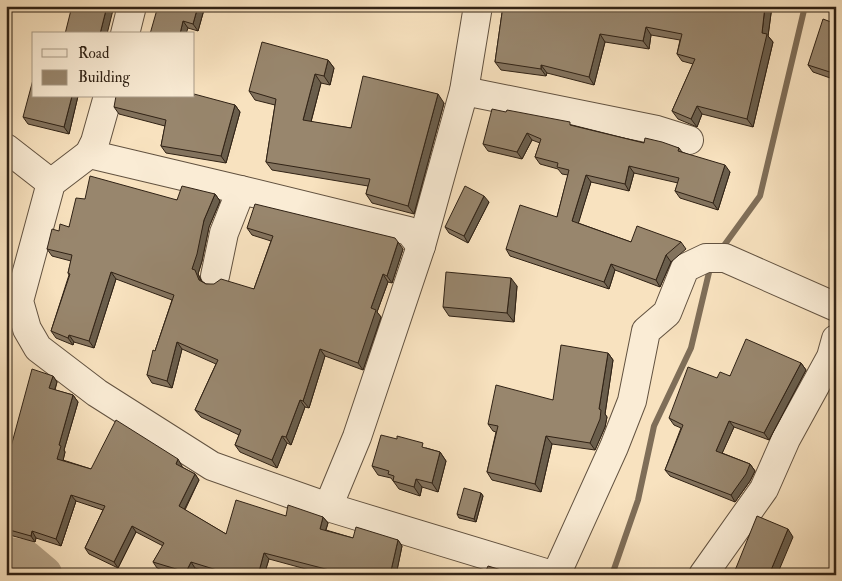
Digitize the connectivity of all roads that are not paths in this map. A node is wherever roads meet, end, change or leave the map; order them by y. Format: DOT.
graph roads {
  1 [pos="132,6"];
  2 [pos="478,6"];
  3 [pos="126,32"];
  4 [pos="464,91"];
  5 [pos="107,98"];
  6 [pos="689,140"];
  7 [pos="6,148"];
  8 [pos="89,154"];
  9 [pos="51,182"];
  10 [pos="241,190"];
  11 [pos="420,246"];
  12 [pos="215,276"];
  13 [pos="836,307"];
  14 [pos="836,338"];
  15 [pos="328,507"];
  16 [pos="552,575"];
  17 [pos="556,575"];
  18 [pos="703,575"];
  1 -- 3 [label="street"];
  2 -- 4 [label="street"];
  4 -- 6 [label="street"];
  4 -- 11 [label="street"];
  5 -- 8 [label="street"];
  7 -- 9 [label="street"];
  8 -- 9 [label="street"];
  8 -- 10 [label="street"];
  9 -- 15 [label="street"];
  10 -- 11 [label="street"];
  10 -- 12 [label="street"];
  11 -- 15 [label="street"];
  13 -- 17 [label="street"];
  14 -- 18 [label="street"];
  15 -- 16 [label="street"];
}
